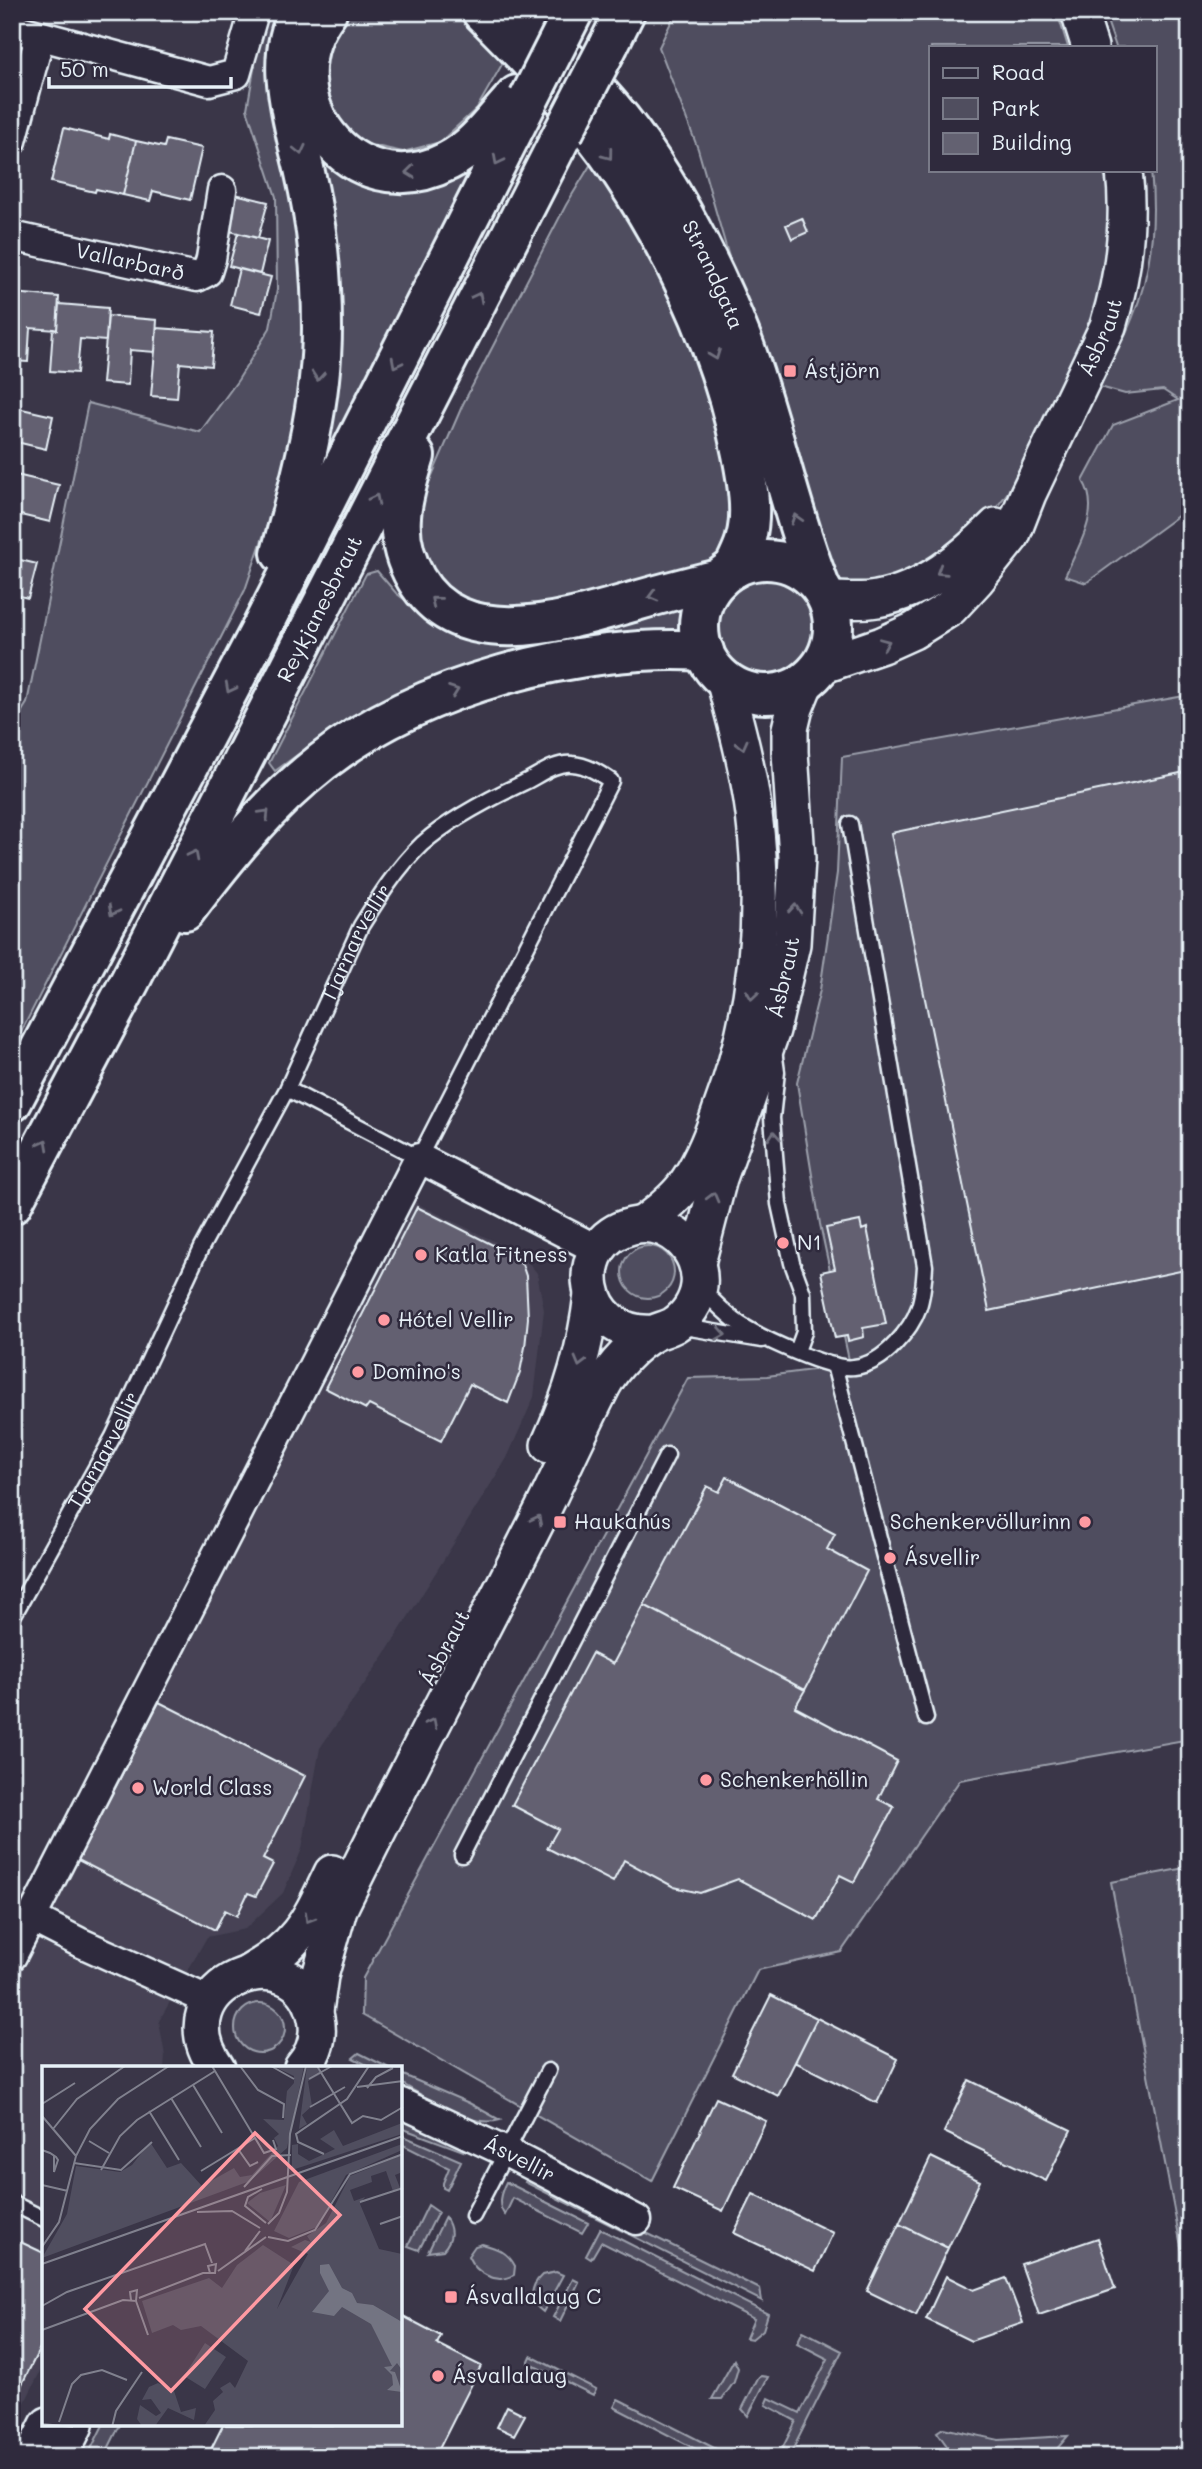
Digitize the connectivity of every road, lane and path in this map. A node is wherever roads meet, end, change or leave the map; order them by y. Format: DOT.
graph roads {
  1 [pos="254,12"];
  2 [pos="299,12"];
  3 [pos="327,12"];
  4 [pos="482,12"];
  5 [pos="519,12"];
  6 [pos="573,12"];
  7 [pos="1079,12"];
  8 [pos="617,28"];
  9 [pos="12,29"];
  10 [pos="40,36"];
  11 [pos="1090,46"];
  12 [pos="525,95"];
  13 [pos="12,141"];
  14 [pos="1124,172"];
  15 [pos="222,190"];
  16 [pos="12,236"];
  17 [pos="447,358"];
  18 [pos="1031,488"];
  19 [pos="726,573"];
  20 [pos="823,592"];
  21 [pos="262,627"];
  22 [pos="714,665"];
  23 [pos="813,674"];
  24 [pos="850,824"];
  25 [pos="130,981"];
  26 [pos="772,1030"];
  27 [pos="287,1089"];
  28 [pos="12,1101"];
  29 [pos="419,1158"];
  30 [pos="12,1204"];
  31 [pos="643,1224"];
  32 [pos="598,1250"];
  33 [pos="698,1275"];
  34 [pos="592,1295"];
  35 [pos="664,1329"];
  36 [pos="769,1340"];
  37 [pos="797,1352"];
  38 [pos="834,1365"];
  39 [pos="667,1455"];
  40 [pos="12,1618"];
  41 [pos="926,1718"];
  42 [pos="462,1855"];
  43 [pos="32,1918"];
  44 [pos="12,1956"];
  45 [pos="249,1973"];
  46 [pos="210,2001"];
  47 [pos="315,2011"];
  48 [pos="209,2063"];
  49 [pos="313,2065"];
  50 [pos="548,2071"];
  51 [pos="402,2103"];
  52 [pos="506,2152"];
  53 [pos="12,2203"];
  54 [pos="474,2216"];
  55 [pos="42,2218"];
  56 [pos="638,2220"];
  57 [pos="47,2427"];
  58 [pos="74,2427"];
  59 [pos="32,2457"];
  60 [pos="59,2457"];
  1 -- 10 [label="street"];
  2 -- 21 [label="main road, one-way"];
  12 -- 3 [label="main road, one-way"];
  4 -- 19 [label="main road, Strandgata, one-way"];
  20 -- 5 [label="main road, Strandgata, one-way"];
  6 -- 12 [label="main road, Reykjanesbraut, bridge"];
  7 -- 11 [label="street"];
  17 -- 8 [label="main road, Reykjanesbraut, one-way, bridge"];
  9 -- 10 [label="street"];
  10 -- 13 [label="street"];
  12 -- 21 [label="main road, Reykjanesbraut, one-way"];
  14 -- 18 [label="street, Ásbraut"];
  15 -- 16 [label="street, Vallarbarð"];
  19 -- 17 [label="main road, one-way"];
  25 -- 17 [label="main road, Reykjanesbraut, one-way"];
  18 -- 20 [label="street, Ásbraut, one-way"];
  23 -- 18 [label="street, Ásbraut, one-way"];
  19 -- 20 [label="main road"];
  19 -- 22 [label="main road"];
  20 -- 23 [label="main road"];
  21 -- 28 [label="main road, Reykjanesbraut, one-way"];
  22 -- 23 [label="main road"];
  25 -- 22 [label="main road, one-way"];
  22 -- 31 [label="street, Ásbraut, one-way"];
  26 -- 23 [label="street, Ásbraut, one-way"];
  24 -- 38 [label="lane"];
  30 -- 25 [label="main road, Reykjanesbraut, one-way"];
  33 -- 26 [label="street, Ásbraut, one-way"];
  37 -- 26 [label="lane, one-way"];
  27 -- 29 [label="lane"];
  27 -- 29 [label="lane, Tjarnarvellir"];
  27 -- 40 [label="lane, Tjarnarvellir"];
  29 -- 32 [label="street"];
  29 -- 43 [label="street, Tjarnarvellir"];
  31 -- 32 [label="street"];
  31 -- 33 [label="street"];
  32 -- 34 [label="street"];
  33 -- 35 [label="street"];
  33 -- 36 [label="lane"];
  34 -- 35 [label="street"];
  34 -- 45 [label="street, Ásbraut, one-way"];
  35 -- 36 [label="lane, one-way"];
  47 -- 35 [label="street, Ásbraut, one-way"];
  36 -- 37 [label="lane"];
  37 -- 38 [label="lane"];
  38 -- 41 [label="lane"];
  39 -- 42 [label="lane"];
  43 -- 44 [label="street, Tjarnarvellir"];
  43 -- 46 [label="street"];
  45 -- 46 [label="street, Ásbraut"];
  45 -- 47 [label="street"];
  46 -- 48 [label="street"];
  47 -- 49 [label="street, Ásbraut"];
  50 -- 52 [label="lane"];
  51 -- 52 [label="street, Ásvellir"];
  52 -- 54 [label="lane"];
  52 -- 56 [label="street, Ásvellir"];
  53 -- 55 [label="lane"];
  57 -- 59 [label="street"];
  58 -- 60 [label="street"];
}
